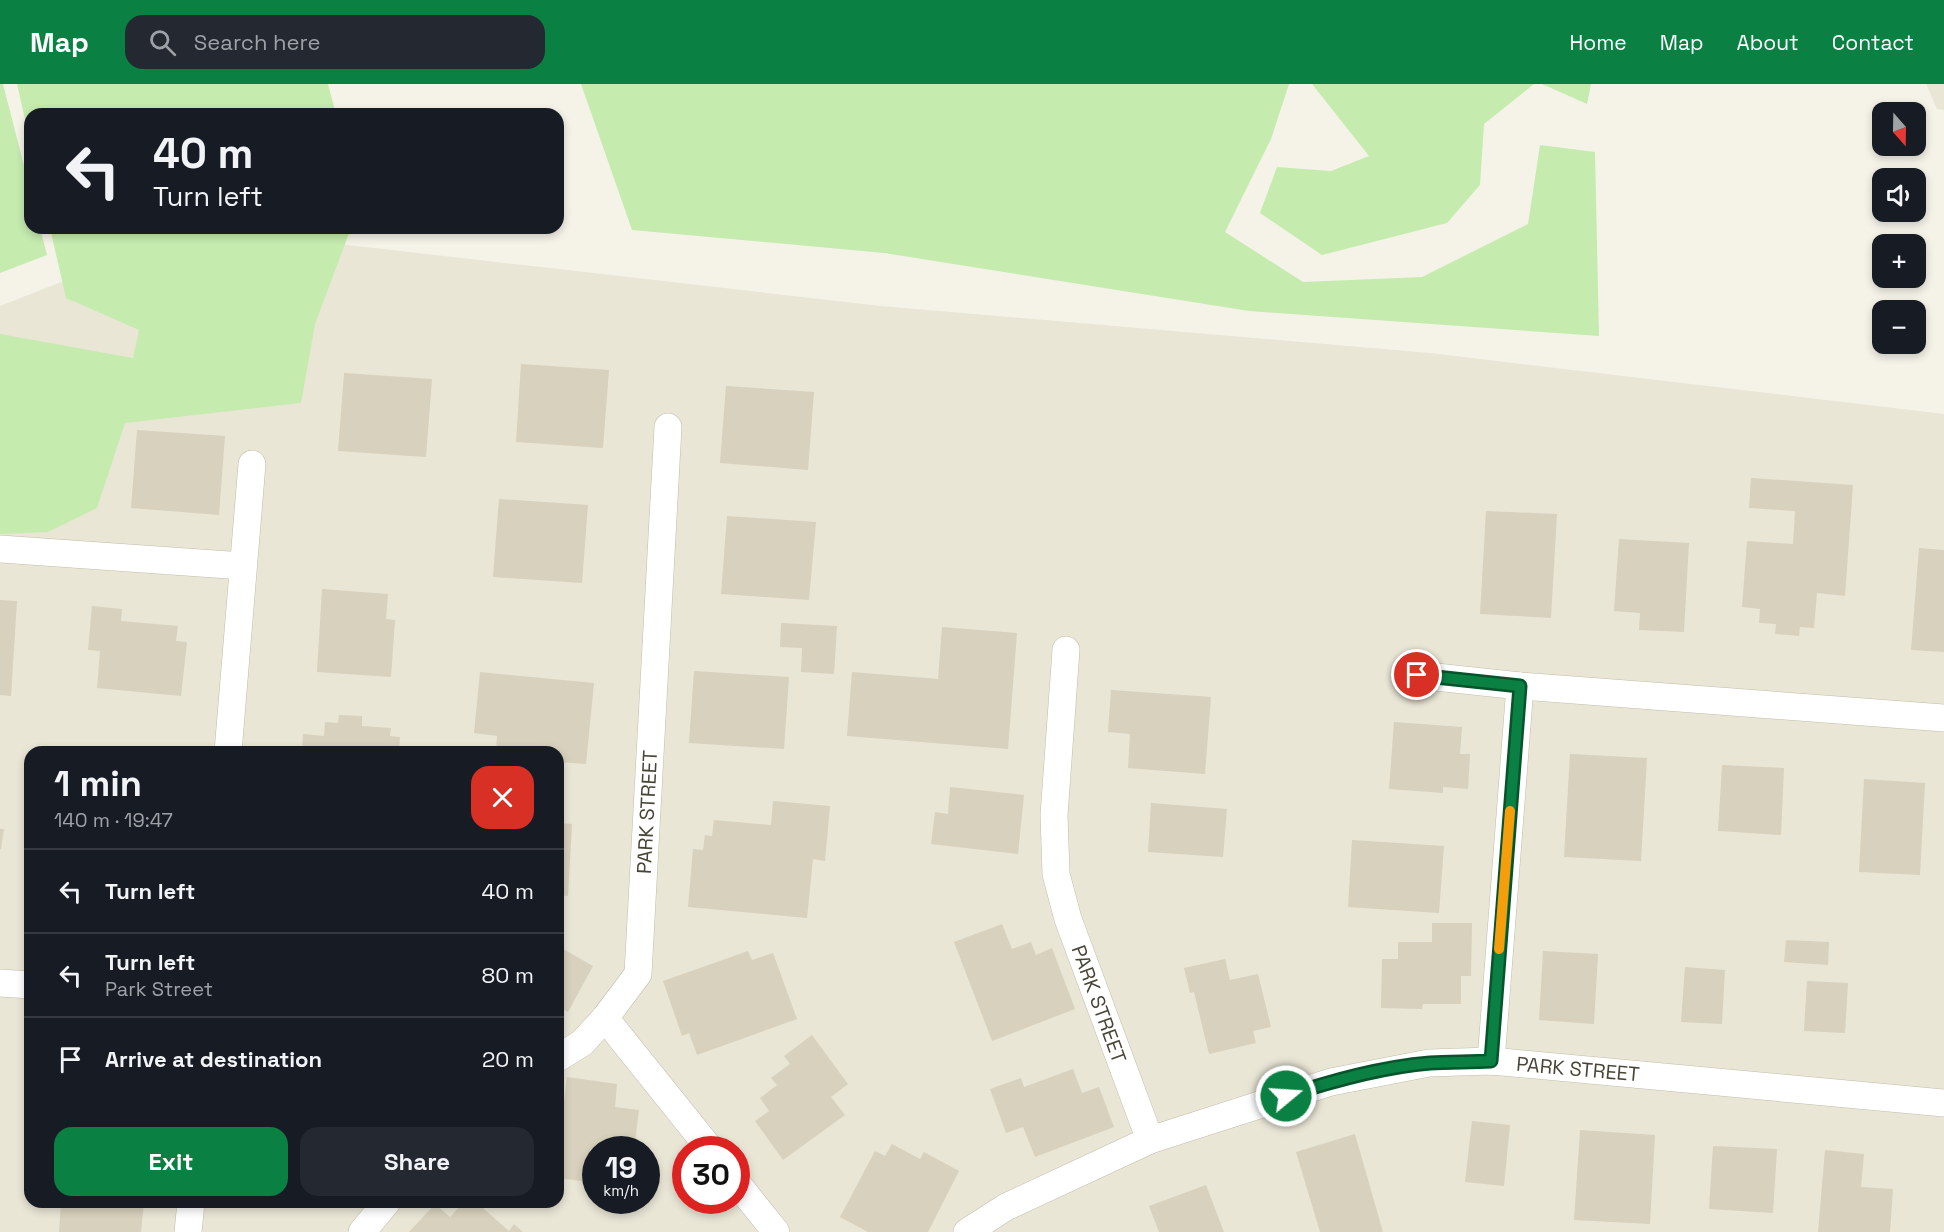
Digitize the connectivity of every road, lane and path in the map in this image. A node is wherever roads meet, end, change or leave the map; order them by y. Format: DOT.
graph roads {
  1 [pos="668,427"];
  2 [pos="252,464"];
  3 [pos="0,549"];
  4 [pos="243,566"];
  5 [pos="1066,650"];
  6 [pos="1417,675"];
  7 [pos="1520,686"];
  8 [pos="1944,718"];
  9 [pos="228,746"];
  10 [pos="0,982"];
  11 [pos="24,984"];
  12 [pos="605,1018"];
  13 [pos="564,1054"];
  14 [pos="1491,1061"];
  15 [pos="1944,1103"];
  16 [pos="700,1136"];
  17 [pos="1150,1140"];
  18 [pos="750,1200"];
  19 [pos="190,1208"];
  20 [pos="382,1208"];
  21 [pos="188,1232"];
  22 [pos="362,1232"];
  23 [pos="776,1232"];
  24 [pos="967,1232"];
  1 -- 12 [label="street, PARK STREET"];
  2 -- 4 [label="street"];
  3 -- 4 [label="street"];
  4 -- 9 [label="street"];
  5 -- 17 [label="street, PARK STREET"];
  6 -- 7 [label="street"];
  7 -- 8 [label="street"];
  7 -- 14 [label="street"];
  10 -- 11 [label="street"];
  12 -- 13 [label="street, PARK STREET"];
  12 -- 16 [label="street"];
  14 -- 15 [label="street, PARK STREET"];
  14 -- 17 [label="street, PARK STREET"];
  17 -- 24 [label="street, PARK STREET"];
  18 -- 23 [label="street"];
  19 -- 21 [label="street"];
  20 -- 22 [label="street"];
}
